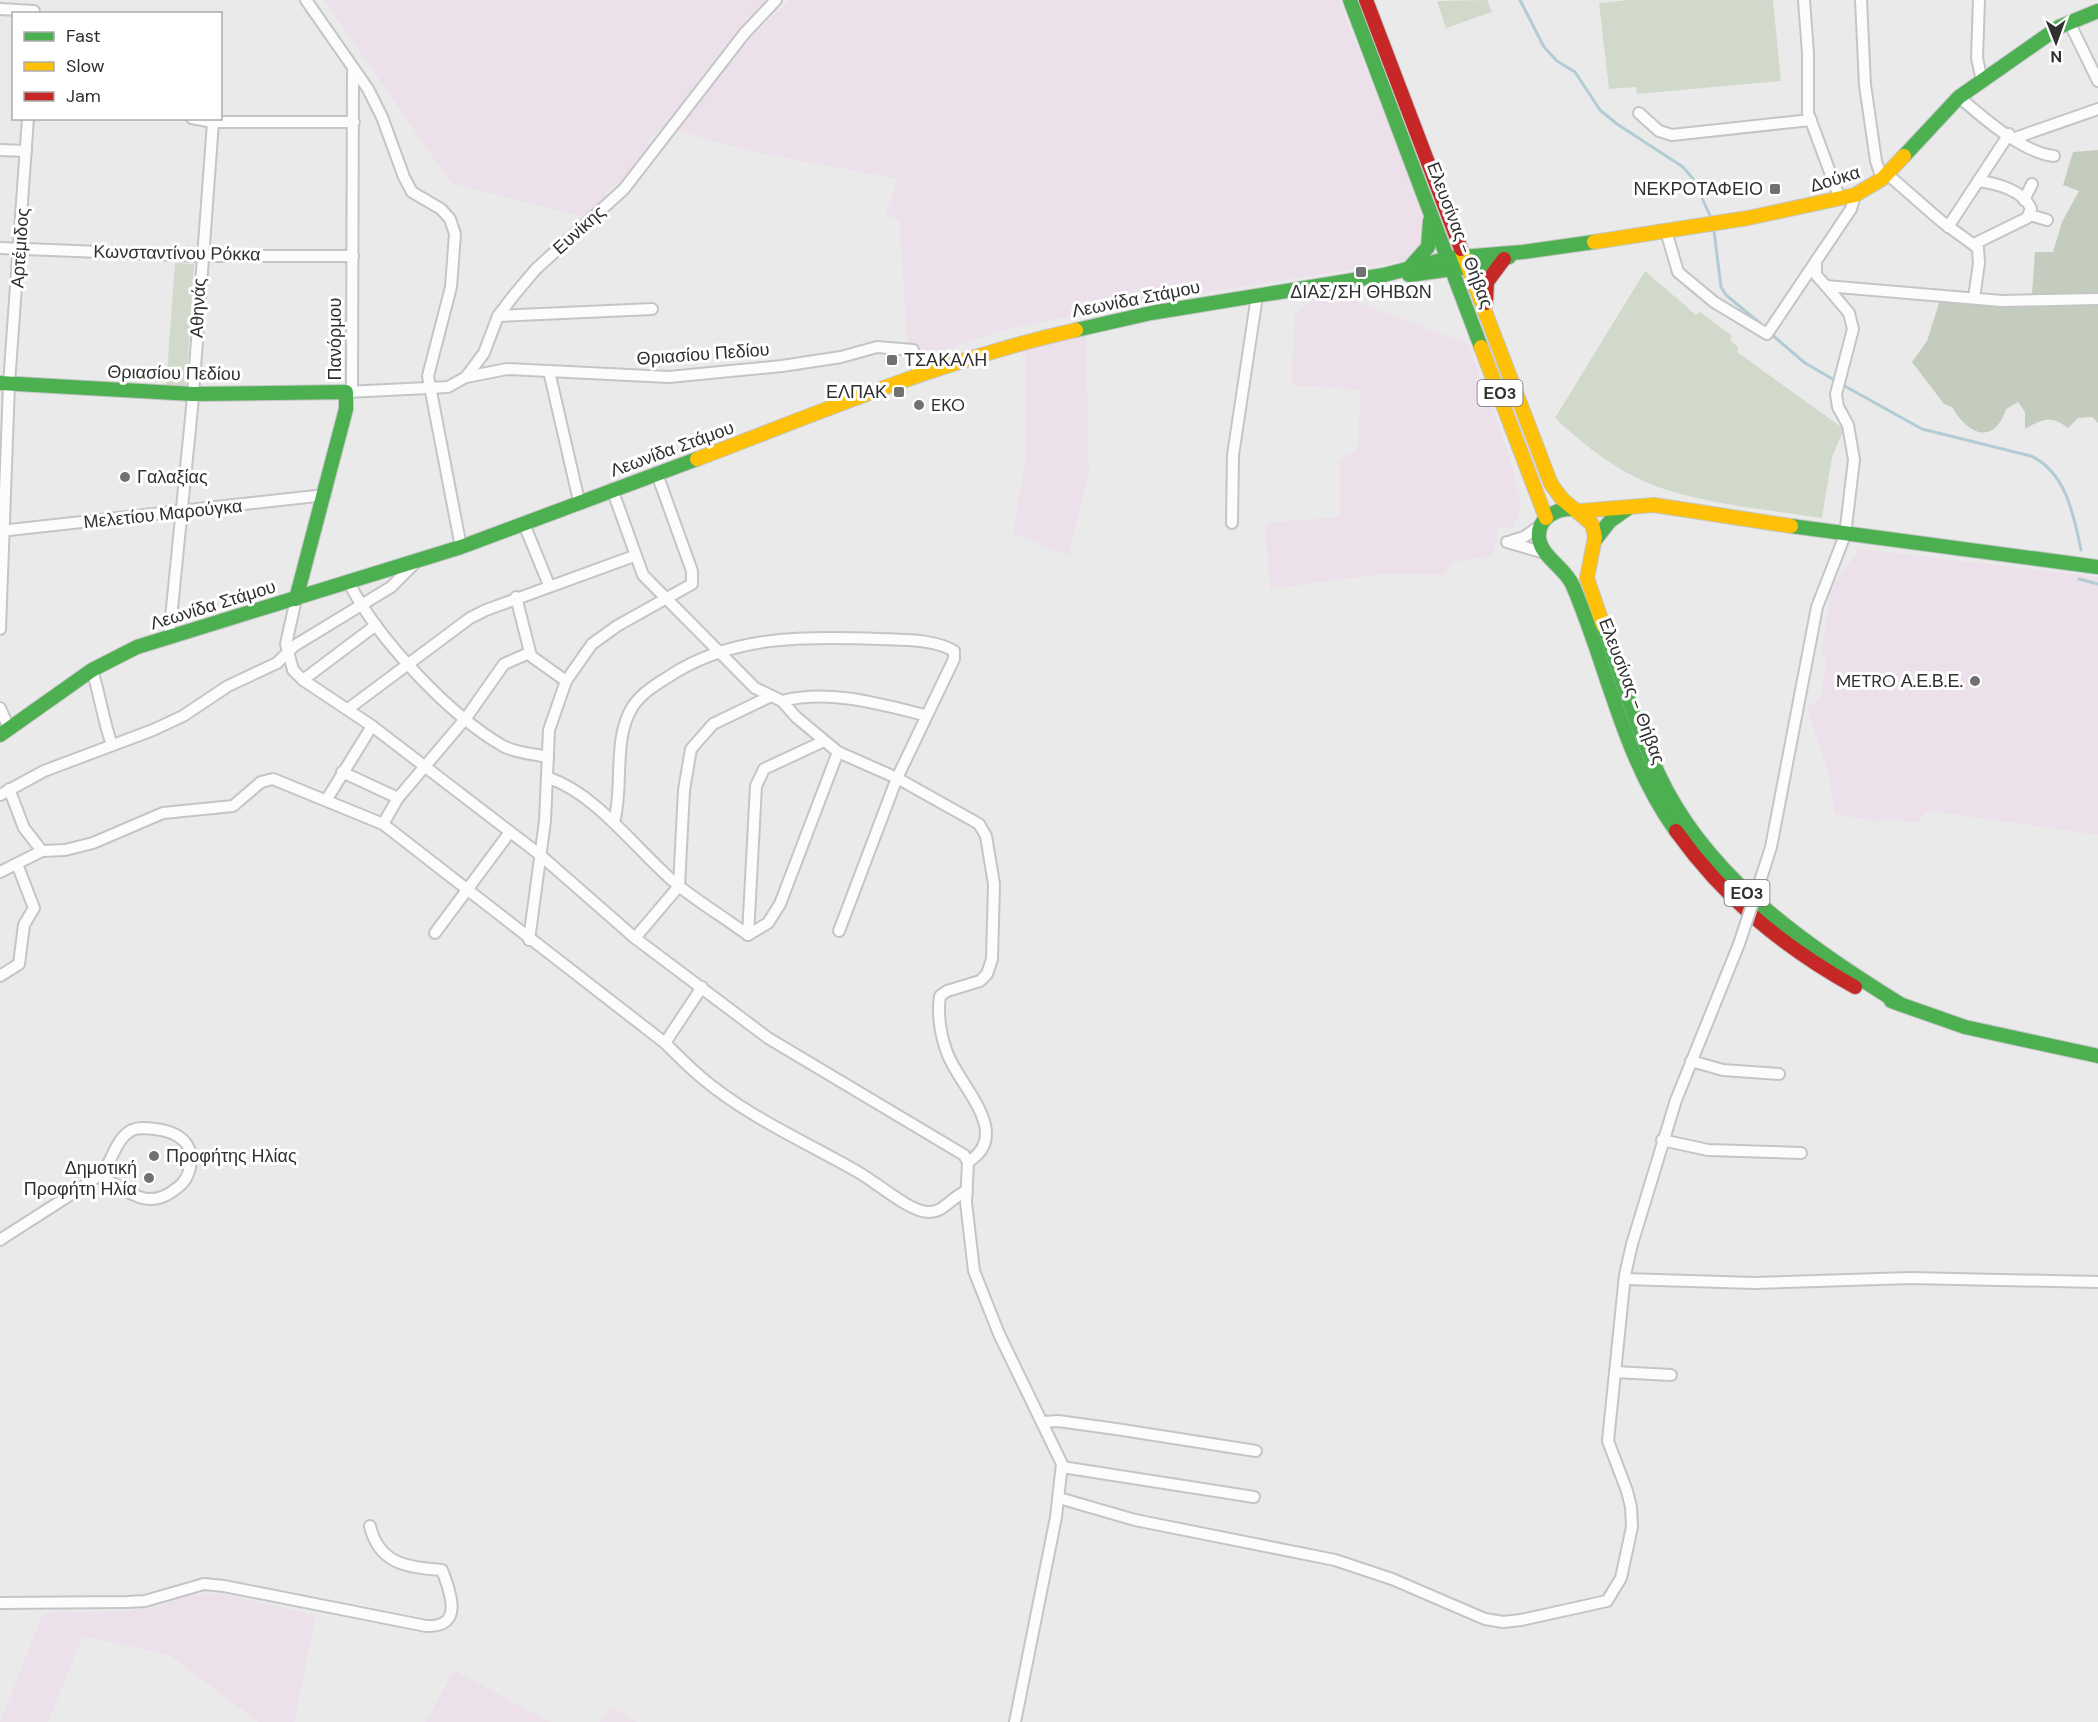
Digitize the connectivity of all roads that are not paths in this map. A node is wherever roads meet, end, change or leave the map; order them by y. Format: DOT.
graph roads {
  1 [pos="306,0"];
  2 [pos="776,0"];
  3 [pos="1350,0"];
  4 [pos="1366,0"];
  5 [pos="1804,0"];
  6 [pos="1861,0"];
  7 [pos="1979,0"];
  8 [pos="34,8"];
  9 [pos="0,9"];
  10 [pos="2098,11"];
  11 [pos="2069,22"];
  12 [pos="353,67"];
  13 [pos="1982,81"];
  14 [pos="2098,81"];
  15 [pos="1959,97"];
  16 [pos="2098,109"];
  17 [pos="1639,113"];
  18 [pos="28,120"];
  19 [pos="202,120"];
  20 [pos="1811,120"];
  21 [pos="213,122"];
  22 [pos="354,122"];
  23 [pos="2012,136"];
  24 [pos="0,150"];
  25 [pos="26,151"];
  26 [pos="2054,156"];
  27 [pos="1884,176"];
  28 [pos="1978,181"];
  29 [pos="2032,184"];
  30 [pos="1856,195"];
  31 [pos="1426,197"];
  32 [pos="1840,199"];
  33 [pos="2024,200"];
  34 [pos="2030,215"];
  35 [pos="2047,220"];
  36 [pos="1948,227"];
  37 [pos="1666,231"];
  38 [pos="1974,244"];
  39 [pos="0,248"];
  40 [pos="21,248"];
  41 [pos="1523,252"];
  42 [pos="201,256"];
  43 [pos="353,256"];
  44 [pos="1817,258"];
  45 [pos="1504,259"];
  46 [pos="1467,261"];
  47 [pos="1451,263"];
  48 [pos="1411,266"];
  49 [pos="1384,275"];
  50 [pos="1827,286"];
  51 [pos="1257,296"];
  52 [pos="1974,298"];
  53 [pos="2098,299"];
  54 [pos="652,309"];
  55 [pos="498,316"];
  56 [pos="1491,325"];
  57 [pos="549,371"];
  58 [pos="919,376"];
  59 [pos="466,377"];
  60 [pos="5,388"];
  61 [pos="429,389"];
  62 [pos="348,394"];
  63 [pos="193,398"];
  64 [pos="657,474"];
  65 [pos="612,489"];
  66 [pos="325,495"];
  67 [pos="579,501"];
  68 [pos="1636,505"];
  69 [pos="1576,510"];
  70 [pos="183,512"];
  71 [pos="1544,521"];
  72 [pos="1232,523"];
  73 [pos="524,524"];
  74 [pos="3,531"];
  75 [pos="1845,535"];
  76 [pos="1595,540"];
  77 [pos="462,547"];
  78 [pos="1545,553"];
  79 [pos="1589,554"];
  80 [pos="634,556"];
  81 [pos="416,562"];
  82 [pos="1556,562"];
  83 [pos="2098,567"];
  84 [pos="350,583"];
  85 [pos="549,585"];
  86 [pos="516,597"];
  87 [pos="296,599"];
  88 [pos="668,599"];
  89 [pos="361,606"];
  90 [pos="376,625"];
  91 [pos="0,629"];
  92 [pos="169,638"];
  93 [pos="721,651"];
  94 [pos="288,653"];
  95 [pos="529,653"];
  96 [pos="410,664"];
  97 [pos="92,670"];
  98 [pos="303,680"];
  99 [pos="566,681"];
  100 [pos="770,697"];
  101 [pos="782,701"];
  102 [pos="0,708"];
  103 [pos="348,709"];
  104 [pos="925,715"];
  105 [pos="466,718"];
  106 [pos="372,726"];
  107 [pos="4,731"];
  108 [pos="824,741"];
  109 [pos="112,745"];
  110 [pos="838,752"];
  111 [pos="548,757"];
  112 [pos="425,767"];
  113 [pos="342,772"];
  114 [pos="549,778"];
  115 [pos="897,778"];
  116 [pos="4,792"];
  117 [pos="398,798"];
  118 [pos="327,799"];
  119 [pos="614,822"];
  120 [pos="383,824"];
  121 [pos="510,832"];
  122 [pos="42,851"];
  123 [pos="539,854"];
  124 [pos="17,864"];
  125 [pos="0,872"];
  126 [pos="679,886"];
  127 [pos="466,889"];
  128 [pos="839,931"];
  129 [pos="435,933"];
  130 [pos="748,935"];
  131 [pos="635,938"];
  132 [pos="529,940"];
  133 [pos="0,976"];
  134 [pos="702,987"];
  135 [pos="1900,1004"];
  136 [pos="665,1043"];
  137 [pos="2098,1056"];
  138 [pos="1690,1061"];
  139 [pos="1779,1074"];
  140 [pos="1662,1140"];
  141 [pos="1801,1153"];
  142 [pos="968,1162"];
  143 [pos="99,1176"];
  144 [pos="967,1191"];
  145 [pos="0,1240"];
  146 [pos="1625,1280"];
  147 [pos="2098,1282"];
  148 [pos="1616,1372"];
  149 [pos="1671,1375"];
  150 [pos="1044,1422"];
  151 [pos="1256,1451"];
  152 [pos="1062,1467"];
  153 [pos="1254,1497"];
  154 [pos="1059,1498"];
  155 [pos="370,1526"];
  156 [pos="0,1603"];
  157 [pos="1016,1722"];
  1 -- 12 [label="street"];
  2 -- 55 [label="street, Ευνίκης"];
  3 -- 31 [label="main road, Ελευσίνας - Θήβας / ΕΟ3"];
  4 -- 46 [label="main road, Ελευσίνας - Θήβας / ΕΟ3"];
  5 -- 20 [label="street"];
  6 -- 27 [label="street"];
  7 -- 13 [label="street"];
  8 -- 9 [label="street"];
  10 -- 11 [label="main road, Δούκα"];
  11 -- 13 [label="main road, Δούκα"];
  11 -- 14 [label="street"];
  12 -- 22 [label="street, Πανόρμου"];
  12 -- 61 [label="street"];
  13 -- 15 [label="main road, Δούκα"];
  15 -- 23 [label="street"];
  15 -- 27 [label="main road, Δούκα"];
  16 -- 23 [label="street"];
  17 -- 20 [label="street"];
  18 -- 25 [label="street, Αρτέμιδος"];
  19 -- 21 [label="street"];
  20 -- 32 [label="street"];
  21 -- 22 [label="street"];
  21 -- 42 [label="street, Αθηνάς"];
  22 -- 43 [label="street, Πανόρμου"];
  23 -- 26 [label="street"];
  23 -- 28 [label="street"];
  24 -- 25 [label="street"];
  25 -- 40 [label="street, Αρτέμιδος"];
  27 -- 30 [label="main road, Δούκα"];
  27 -- 36 [label="street"];
  28 -- 33 [label="street"];
  28 -- 36 [label="street"];
  29 -- 33 [label="street"];
  30 -- 32 [label="main road, Δούκα"];
  30 -- 44 [label="street"];
  31 -- 47 [label="main road, Ελευσίνας - Θήβας / ΕΟ3"];
  31 -- 48 [label="main road, ΕΟ3"];
  32 -- 37 [label="main road, Δούκα"];
  33 -- 34 [label="street"];
  34 -- 35 [label="street"];
  34 -- 38 [label="street"];
  36 -- 38 [label="street"];
  37 -- 41 [label="main road, Δούκα"];
  37 -- 44 [label="street"];
  38 -- 52 [label="street"];
  39 -- 40 [label="street, Κωνσταντίνου Ρόκκα"];
  40 -- 42 [label="street, Κωνσταντίνου Ρόκκα"];
  40 -- 60 [label="street, Αρτέμιδος"];
  41 -- 45 [label="main road, Δούκα"];
  41 -- 46 [label="main road, Δούκα"];
  42 -- 43 [label="street, Κωνσταντίνου Ρόκκα"];
  42 -- 63 [label="street, Αθηνάς"];
  43 -- 62 [label="street, Πανόρμου"];
  44 -- 50 [label="street"];
  45 -- 46 [label="main road, Δούκα"];
  45 -- 56 [label="main road, ΕΟ3"];
  46 -- 47 [label="main road, Δούκα"];
  46 -- 56 [label="main road, Ελευσίνας - Θήβας / ΕΟ3"];
  47 -- 48 [label="main road, Λεωνίδα Στάμου"];
  47 -- 49 [label="main road, Λεωνίδα Στάμου"];
  47 -- 71 [label="main road, Ελευσίνας - Θήβας / ΕΟ3"];
  48 -- 49 [label="main road, Λεωνίδα Στάμου"];
  49 -- 51 [label="main road, Λεωνίδα Στάμου"];
  50 -- 52 [label="street"];
  50 -- 75 [label="street"];
  51 -- 58 [label="main road, Λεωνίδα Στάμου"];
  51 -- 72 [label="street"];
  52 -- 53 [label="street"];
  54 -- 55 [label="street"];
  55 -- 59 [label="street, Ευνίκης"];
  56 -- 69 [label="main road, Ελευσίνας - Θήβας / ΕΟ3"];
  57 -- 58 [label="street, Θριασίου Πεδίου"];
  57 -- 59 [label="street, Θριασίου Πεδίου"];
  57 -- 67 [label="street"];
  58 -- 64 [label="main road, Λεωνίδα Στάμου"];
  59 -- 61 [label="street"];
  60 -- 63 [label="main road, Θριασίου Πεδίου"];
  60 -- 74 [label="street, Αρτέμιδος"];
  61 -- 62 [label="street"];
  61 -- 77 [label="street"];
  62 -- 63 [label="main road, Θριασίου Πεδίου"];
  62 -- 66 [label="main road, Πανόρμου"];
  63 -- 70 [label="street, Αθηνάς"];
  64 -- 65 [label="main road, Λεωνίδα Στάμου"];
  64 -- 88 [label="street"];
  65 -- 67 [label="main road, Λεωνίδα Στάμου"];
  65 -- 80 [label="street"];
  66 -- 70 [label="street, Μελετίου Μαρούγκα"];
  66 -- 87 [label="main road, Πανόρμου"];
  67 -- 73 [label="main road, Λεωνίδα Στάμου"];
  68 -- 69 [label="main road"];
  68 -- 75 [label="main road"];
  68 -- 76 [label="main road"];
  69 -- 71 [label="main road"];
  69 -- 76 [label="main road, Ελευσίνας - Θήβας / ΕΟ3"];
  70 -- 74 [label="street, Μελετίου Μαρούγκα"];
  70 -- 92 [label="street, Αθηνάς"];
  71 -- 78 [label="main road, Ελευσίνας - Θήβας / ΕΟ3"];
  71 -- 78 [label="street"];
  73 -- 77 [label="main road, Λεωνίδα Στάμου"];
  73 -- 85 [label="street"];
  74 -- 91 [label="street, Αρτέμιδος"];
  75 -- 83 [label="main road"];
  75 -- 138 [label="street, bridge"];
  76 -- 79 [label="main road, Ελευσίνας - Θήβας / ΕΟ3"];
  77 -- 81 [label="main road, Λεωνίδα Στάμου"];
  78 -- 82 [label="main road, Ελευσίνας - Θήβας / ΕΟ3"];
  79 -- 82 [label="main road"];
  79 -- 135 [label="main road, Ελευσίνας - Θήβας / ΕΟ3"];
  80 -- 85 [label="street"];
  80 -- 88 [label="street"];
  81 -- 84 [label="main road, Λεωνίδα Στάμου"];
  81 -- 89 [label="street"];
  82 -- 135 [label="main road, Ελευσίνας - Θήβας / ΕΟ3"];
  84 -- 87 [label="main road, Λεωνίδα Στάμου"];
  84 -- 89 [label="street"];
  85 -- 86 [label="street"];
  86 -- 95 [label="street"];
  86 -- 96 [label="street"];
  87 -- 92 [label="main road, Λεωνίδα Στάμου"];
  87 -- 94 [label="street"];
  88 -- 93 [label="street"];
  88 -- 99 [label="street"];
  89 -- 90 [label="street"];
  89 -- 94 [label="street"];
  90 -- 96 [label="street"];
  90 -- 98 [label="street"];
  92 -- 97 [label="main road, Λεωνίδα Στάμου"];
  93 -- 100 [label="street"];
  93 -- 104 [label="street"];
  93 -- 119 [label="street"];
  94 -- 98 [label="street"];
  94 -- 109 [label="street"];
  95 -- 99 [label="street"];
  95 -- 105 [label="street"];
  96 -- 103 [label="street"];
  96 -- 105 [label="street"];
  97 -- 107 [label="main road, Λεωνίδα Στάμου"];
  97 -- 109 [label="street"];
  98 -- 103 [label="street"];
  99 -- 111 [label="street"];
  100 -- 101 [label="street"];
  100 -- 126 [label="street"];
  101 -- 104 [label="street"];
  101 -- 108 [label="street"];
  102 -- 107 [label="street"];
  103 -- 106 [label="street"];
  104 -- 115 [label="street"];
  105 -- 111 [label="street"];
  105 -- 112 [label="street"];
  106 -- 112 [label="street"];
  106 -- 113 [label="street"];
  108 -- 110 [label="street"];
  108 -- 130 [label="street"];
  109 -- 116 [label="street"];
  110 -- 115 [label="street"];
  110 -- 130 [label="street"];
  111 -- 114 [label="street"];
  112 -- 117 [label="street"];
  112 -- 121 [label="street"];
  113 -- 117 [label="street"];
  113 -- 118 [label="street"];
  114 -- 119 [label="street"];
  114 -- 123 [label="street"];
  115 -- 128 [label="street"];
  115 -- 142 [label="street"];
  116 -- 122 [label="street"];
  117 -- 120 [label="street"];
  118 -- 120 [label="street"];
  118 -- 122 [label="street"];
  119 -- 126 [label="street"];
  120 -- 127 [label="street"];
  121 -- 123 [label="street"];
  121 -- 127 [label="street"];
  122 -- 124 [label="street"];
  123 -- 131 [label="street"];
  123 -- 132 [label="street"];
  124 -- 125 [label="street"];
  124 -- 133 [label="street"];
  126 -- 130 [label="street"];
  126 -- 131 [label="street"];
  127 -- 129 [label="street"];
  127 -- 132 [label="street"];
  131 -- 134 [label="street"];
  132 -- 136 [label="street"];
  134 -- 136 [label="street"];
  134 -- 142 [label="street"];
  135 -- 137 [label="main road, Ελευσίνας - Θήβας / ΕΟ3"];
  136 -- 144 [label="street"];
  138 -- 139 [label="street"];
  138 -- 140 [label="street"];
  140 -- 141 [label="street"];
  140 -- 146 [label="street"];
  142 -- 144 [label="street"];
  143 -- 143 [label="street"];
  143 -- 145 [label="street"];
  144 -- 150 [label="street"];
  146 -- 147 [label="street"];
  146 -- 148 [label="street"];
  148 -- 149 [label="street"];
  148 -- 154 [label="street"];
  150 -- 151 [label="street"];
  150 -- 152 [label="street"];
  152 -- 153 [label="street"];
  152 -- 154 [label="street"];
  154 -- 157 [label="street"];
  155 -- 156 [label="street"];
}
